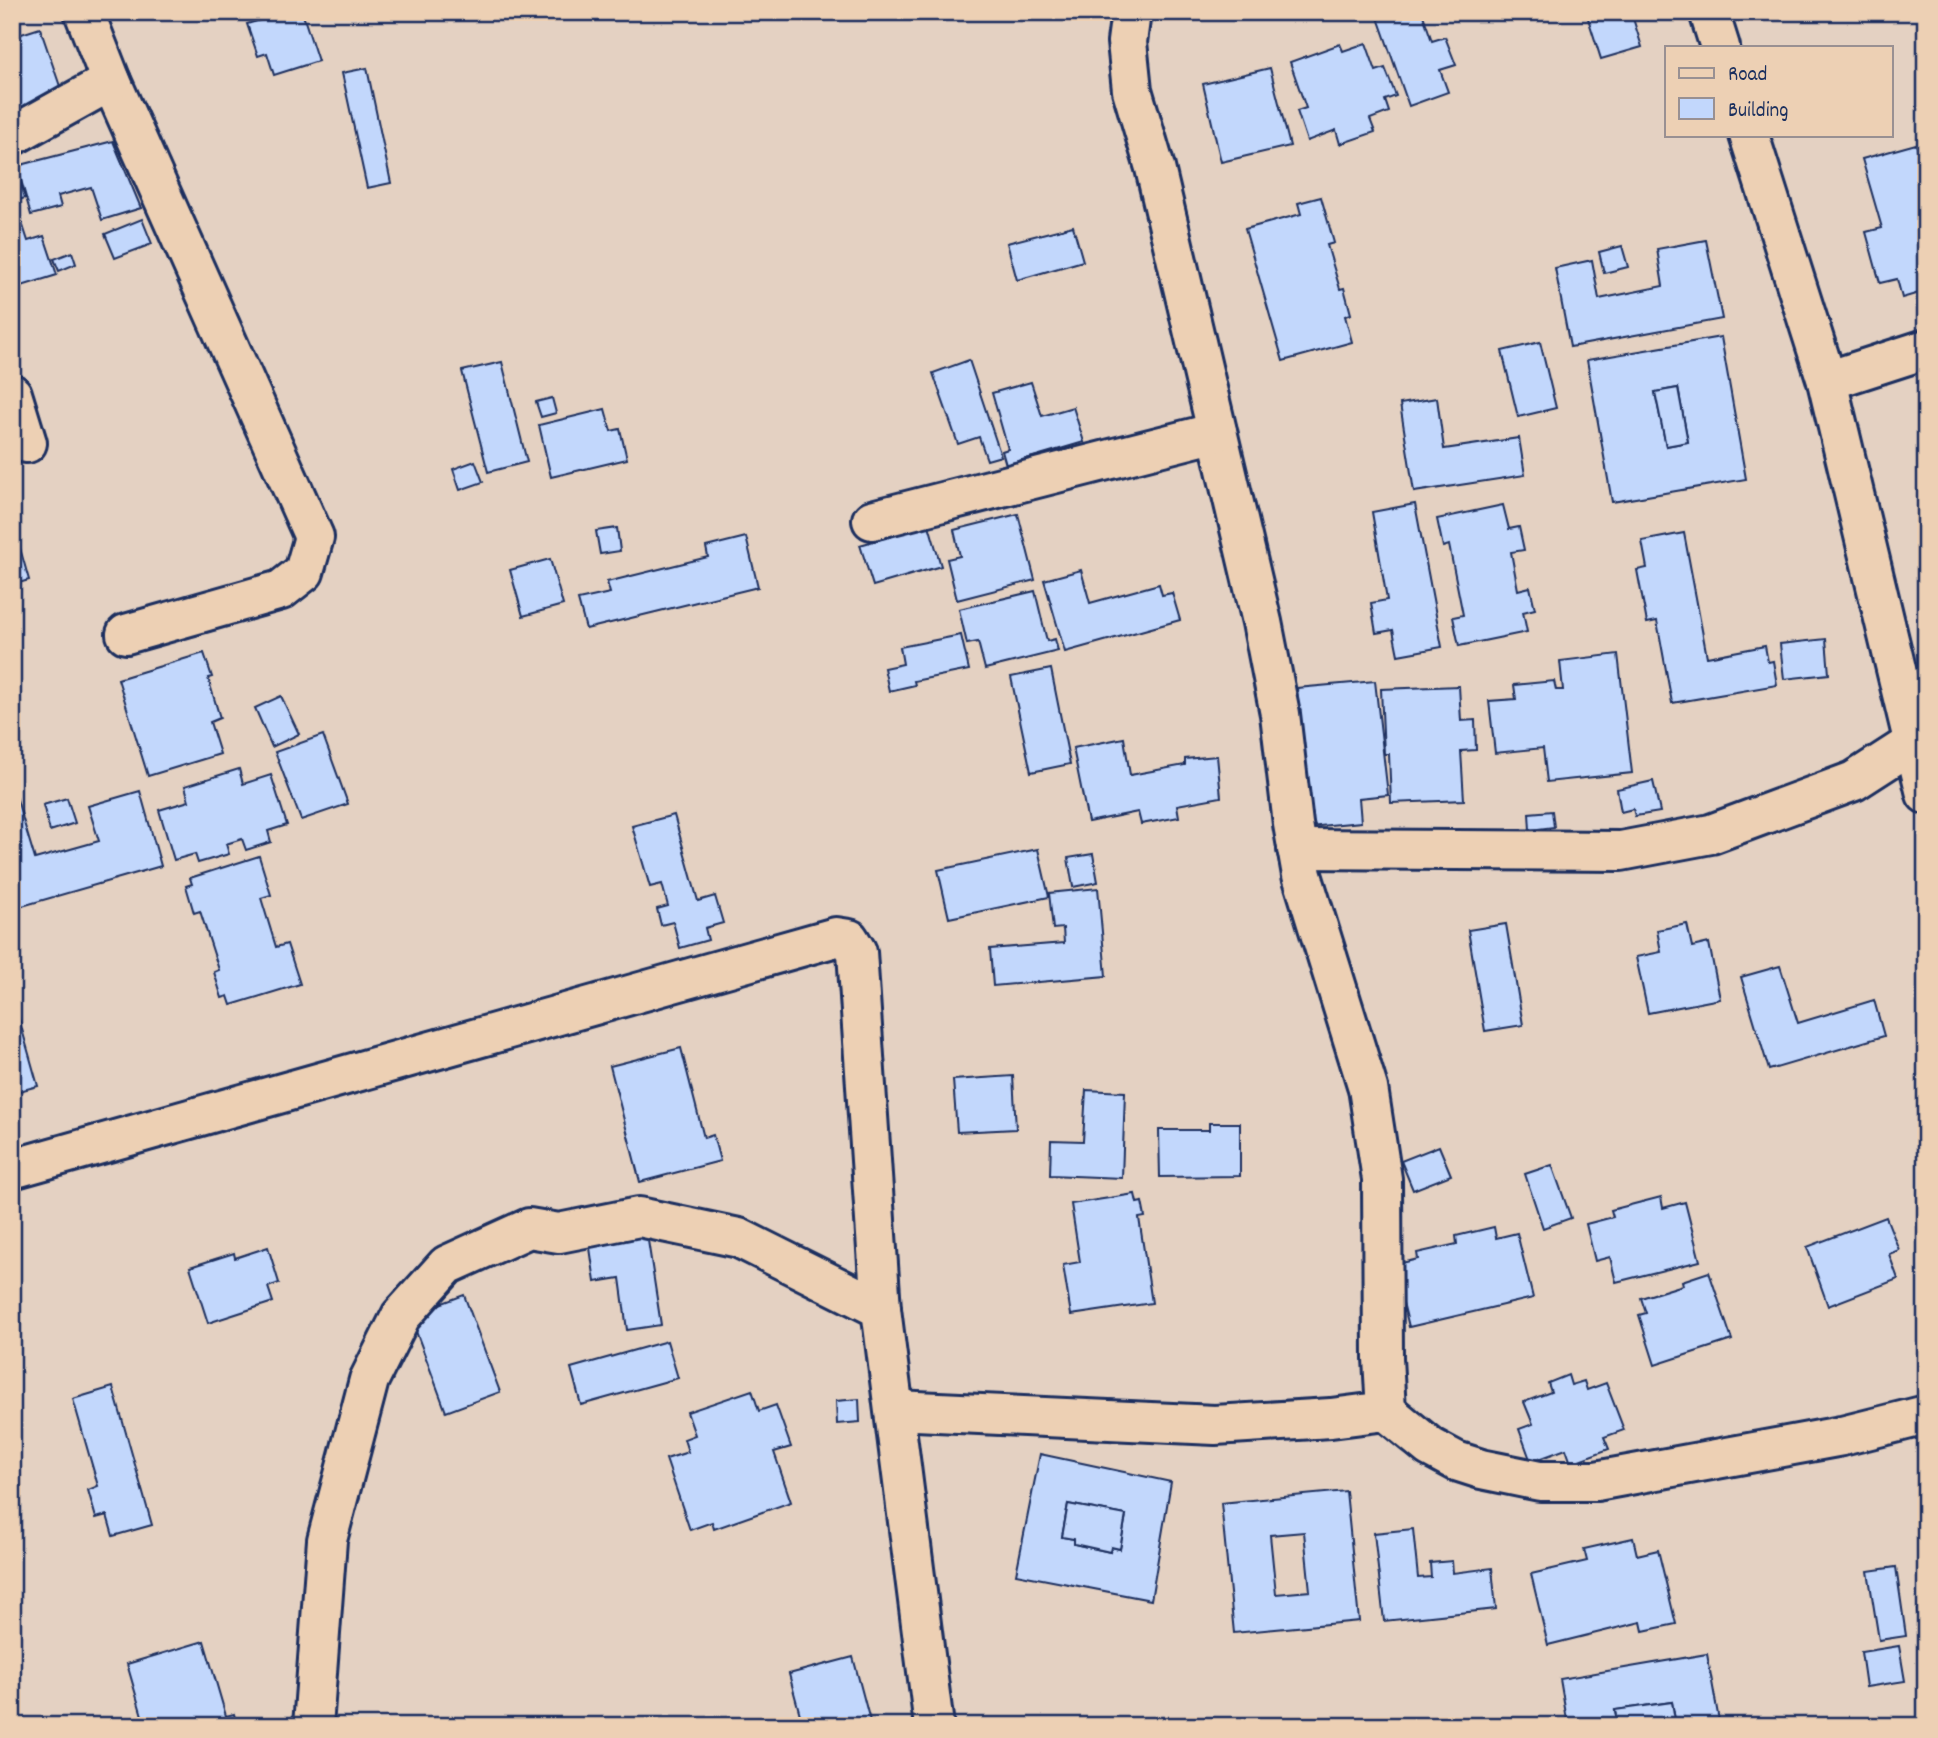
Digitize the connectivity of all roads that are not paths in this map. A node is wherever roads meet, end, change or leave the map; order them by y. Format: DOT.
graph roads {
  1 [pos="83,12"];
  2 [pos="1131,12"];
  3 [pos="1709,12"];
  4 [pos="1720,46"];
  5 [pos="111,80"];
  6 [pos="12,136"];
  7 [pos="1749,136"];
  8 [pos="1926,349"];
  9 [pos="1827,381"];
  10 [pos="12,394"];
  11 [pos="1217,432"];
  12 [pos="27,443"];
  13 [pos="872,520"];
  14 [pos="126,634"];
  15 [pos="1919,741"];
  16 [pos="1926,794"];
  17 [pos="1297,849"];
  18 [pos="12,1169"];
  19 [pos="881,1309"];
  20 [pos="895,1410"];
  21 [pos="1386,1412"];
  22 [pos="1926,1415"];
  23 [pos="313,1726"];
  24 [pos="934,1726"];
  1 -- 5 [label="street"];
  2 -- 11 [label="street"];
  3 -- 4 [label="street"];
  5 -- 6 [label="street"];
  5 -- 14 [label="street"];
  7 -- 9 [label="street"];
  8 -- 9 [label="street"];
  9 -- 15 [label="street"];
  10 -- 12 [label="street"];
  11 -- 13 [label="street"];
  11 -- 17 [label="street"];
  15 -- 16 [label="street"];
  15 -- 17 [label="street"];
  17 -- 21 [label="street"];
  18 -- 19 [label="street"];
  19 -- 20 [label="street"];
  19 -- 23 [label="street"];
  20 -- 21 [label="street"];
  20 -- 24 [label="street"];
  21 -- 22 [label="street"];
}
